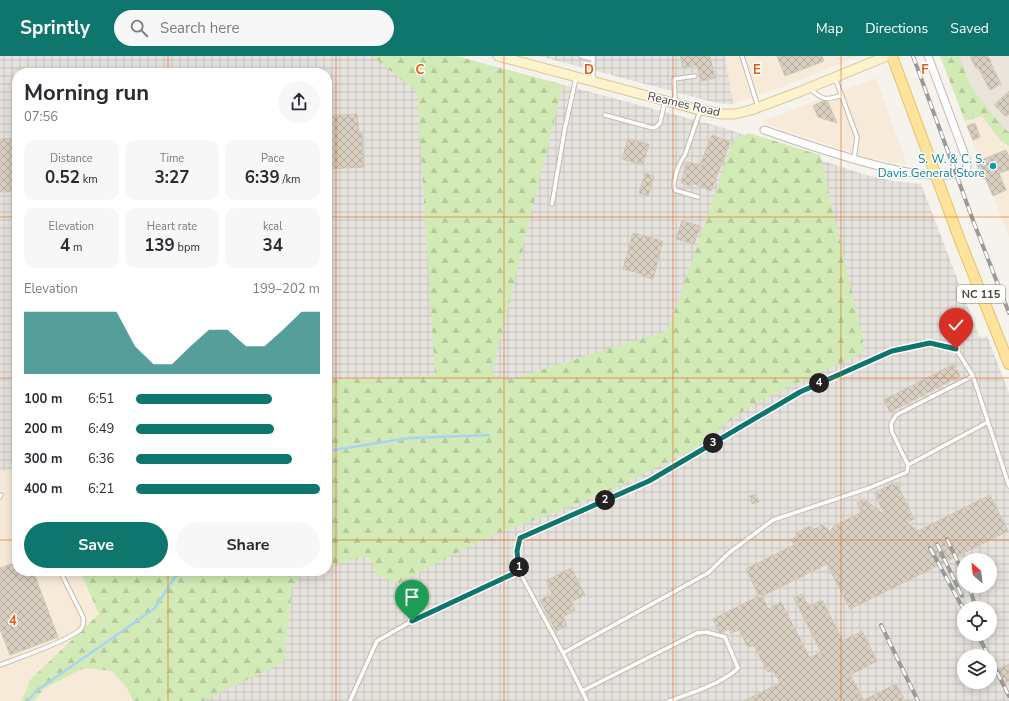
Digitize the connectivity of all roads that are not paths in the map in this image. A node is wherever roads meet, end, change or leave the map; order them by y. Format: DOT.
graph roads {
  1 [pos="498,56"];
  2 [pos="580,56"];
  3 [pos="742,56"];
  4 [pos="887,56"];
  5 [pos="892,56"];
  6 [pos="928,56"];
  7 [pos="593,57"];
  8 [pos="525,59"];
  9 [pos="695,76"];
  10 [pos="577,77"];
  11 [pos="835,78"];
  12 [pos="592,81"];
  13 [pos="810,88"];
  14 [pos="842,95"];
  15 [pos="665,101"];
  16 [pos="675,104"];
  17 [pos="758,108"];
  18 [pos="700,110"];
  19 [pos="605,115"];
  20 [pos="764,130"];
  21 [pos="854,159"];
  22 [pos="936,174"];
  23 [pos="698,197"];
  24 [pos="552,204"];
  25 [pos="1009,364"];
  26 [pos="973,376"];
  27 [pos="988,422"];
  28 [pos="908,465"];
  29 [pos="1009,486"];
  30 [pos="519,571"];
  31 [pos="62,576"];
  32 [pos="563,653"];
  33 [pos="0,665"];
  34 [pos="582,691"];
  35 [pos="350,701"];
  36 [pos="587,701"];
  37 [pos="669,701"];
  1 -- 8 [label="main road, Reames Road"];
  2 -- 7 [label="lane"];
  3 -- 17 [label="lane"];
  4 -- 11 [label="main road, Reames Road"];
  5 -- 22 [label="main road, NC 115"];
  6 -- 22 [label="street"];
  7 -- 12 [label="lane"];
  8 -- 10 [label="main road, Reames Road"];
  9 -- 16 [label="lane"];
  10 -- 12 [label="main road, Reames Road"];
  10 -- 24 [label="lane"];
  11 -- 13 [label="main road, Reames Road"];
  11 -- 14 [label="lane"];
  12 -- 15 [label="main road, Reames Road"];
  13 -- 14 [label="lane"];
  13 -- 17 [label="main road, Reames Road"];
  14 -- 21 [label="lane"];
  15 -- 16 [label="main road, Reames Road"];
  15 -- 19 [label="lane"];
  16 -- 18 [label="main road, Reames Road"];
  17 -- 18 [label="main road, Reames Road"];
  18 -- 23 [label="lane"];
  20 -- 21 [label="street"];
  21 -- 22 [label="street"];
  22 -- 25 [label="main road, NC 115"];
  26 -- 27 [label="lane"];
  26 -- 28 [label="lane"];
  26 -- 30 [label="lane"];
  27 -- 28 [label="lane"];
  27 -- 29 [label="lane"];
  28 -- 32 [label="lane"];
  30 -- 32 [label="lane"];
  30 -- 35 [label="lane"];
  31 -- 33 [label="lane"];
  32 -- 34 [label="lane"];
  34 -- 36 [label="lane"];
  34 -- 37 [label="lane"];
}
